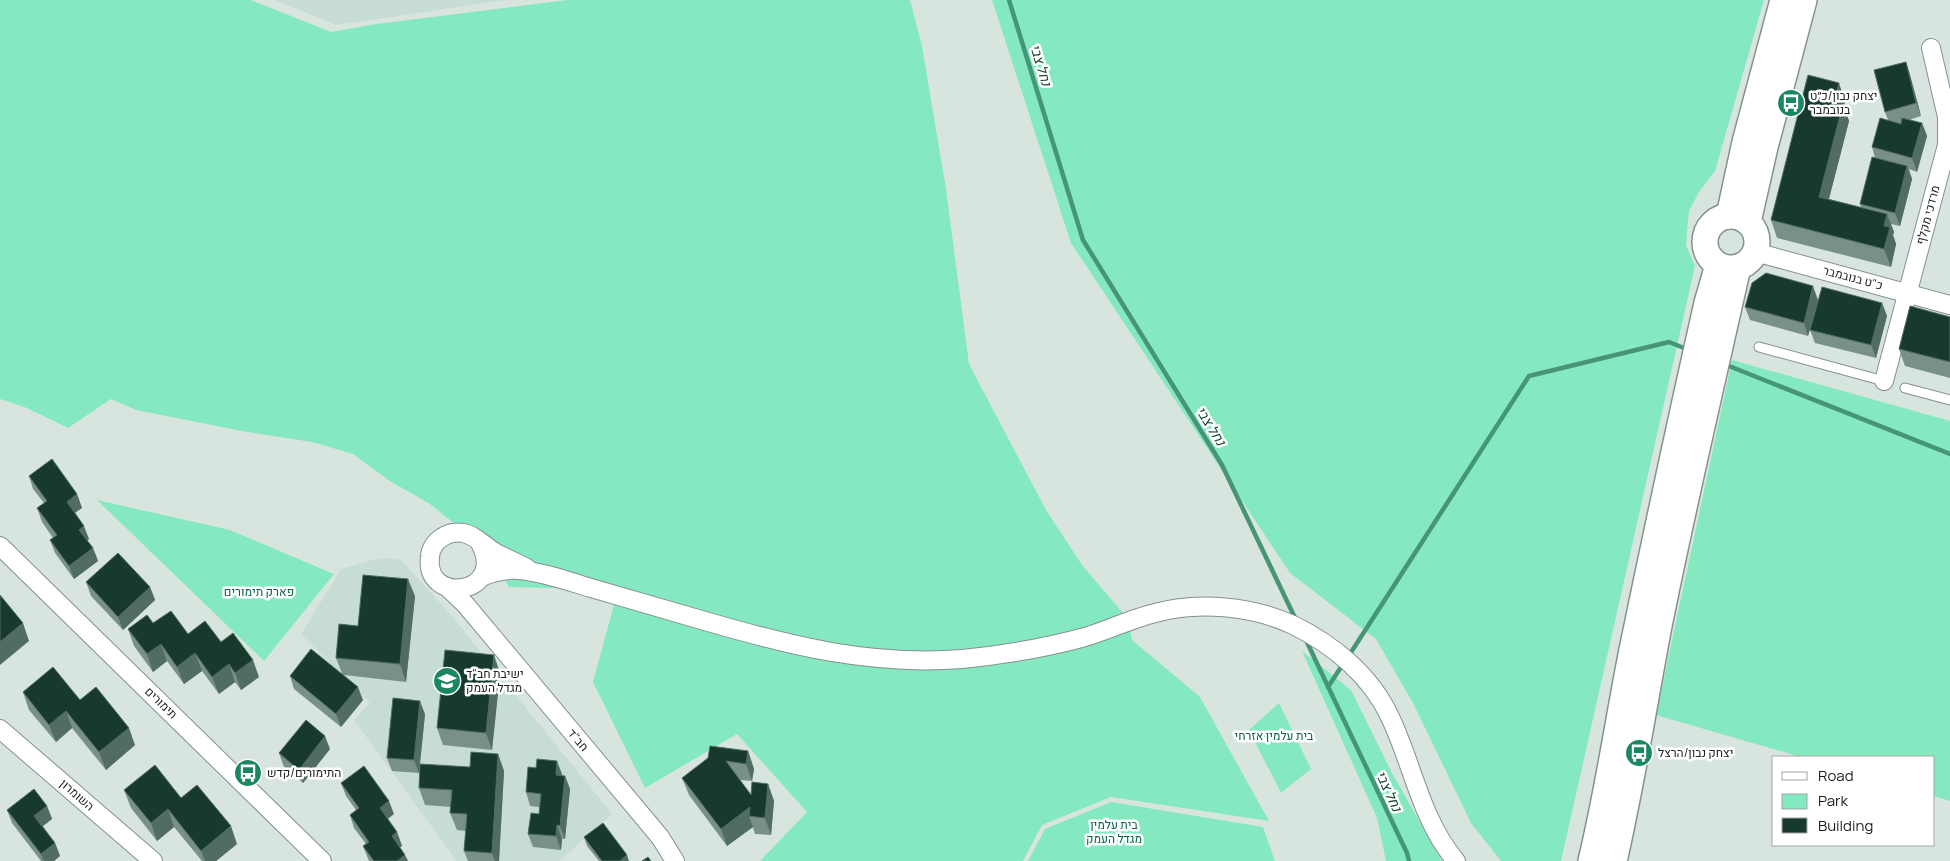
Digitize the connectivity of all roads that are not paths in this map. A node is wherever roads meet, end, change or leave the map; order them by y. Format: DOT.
graph roads {
  1 [pos="1783,0"];
  2 [pos="1804,0"];
  3 [pos="1931,48"];
  4 [pos="1738,219"];
  5 [pos="1737,261"];
  6 [pos="1908,293"];
  7 [pos="1950,305"];
  8 [pos="1759,347"];
  9 [pos="1884,381"];
  10 [pos="1905,388"];
  11 [pos="1950,400"];
  12 [pos="480,543"];
  13 [pos="0,546"];
  14 [pos="536,573"];
  15 [pos="479,579"];
  16 [pos="447,587"];
  17 [pos="479,620"];
  18 [pos="0,729"];
  19 [pos="153,861"];
  20 [pos="322,861"];
  21 [pos="675,861"];
  22 [pos="1456,861"];
  23 [pos="1591,861"];
  24 [pos="1614,861"];
  1 -- 4 [label="street"];
  2 -- 4 [label="street"];
  3 -- 6 [label="street, מרדכי מקלף"];
  4 -- 5 [label="street"];
  4 -- 5 [label="street"];
  5 -- 6 [label="street, כ\"ט בנובמבר"];
  5 -- 23 [label="street"];
  5 -- 24 [label="street"];
  6 -- 7 [label="street, כ\"ט בנובמבר"];
  6 -- 9 [label="street, מרדכי מקלף"];
  8 -- 9 [label="lane"];
  10 -- 11 [label="lane"];
  12 -- 14 [label="street"];
  12 -- 15 [label="street"];
  12 -- 16 [label="street"];
  13 -- 20 [label="street, תימורים"];
  14 -- 15 [label="street"];
  14 -- 22 [label="street"];
  15 -- 16 [label="street"];
  15 -- 17 [label="street, חב\"ד"];
  16 -- 17 [label="street, חב\"ד"];
  17 -- 21 [label="street, חב\"ד"];
  18 -- 19 [label="street, השומרון"];
}
